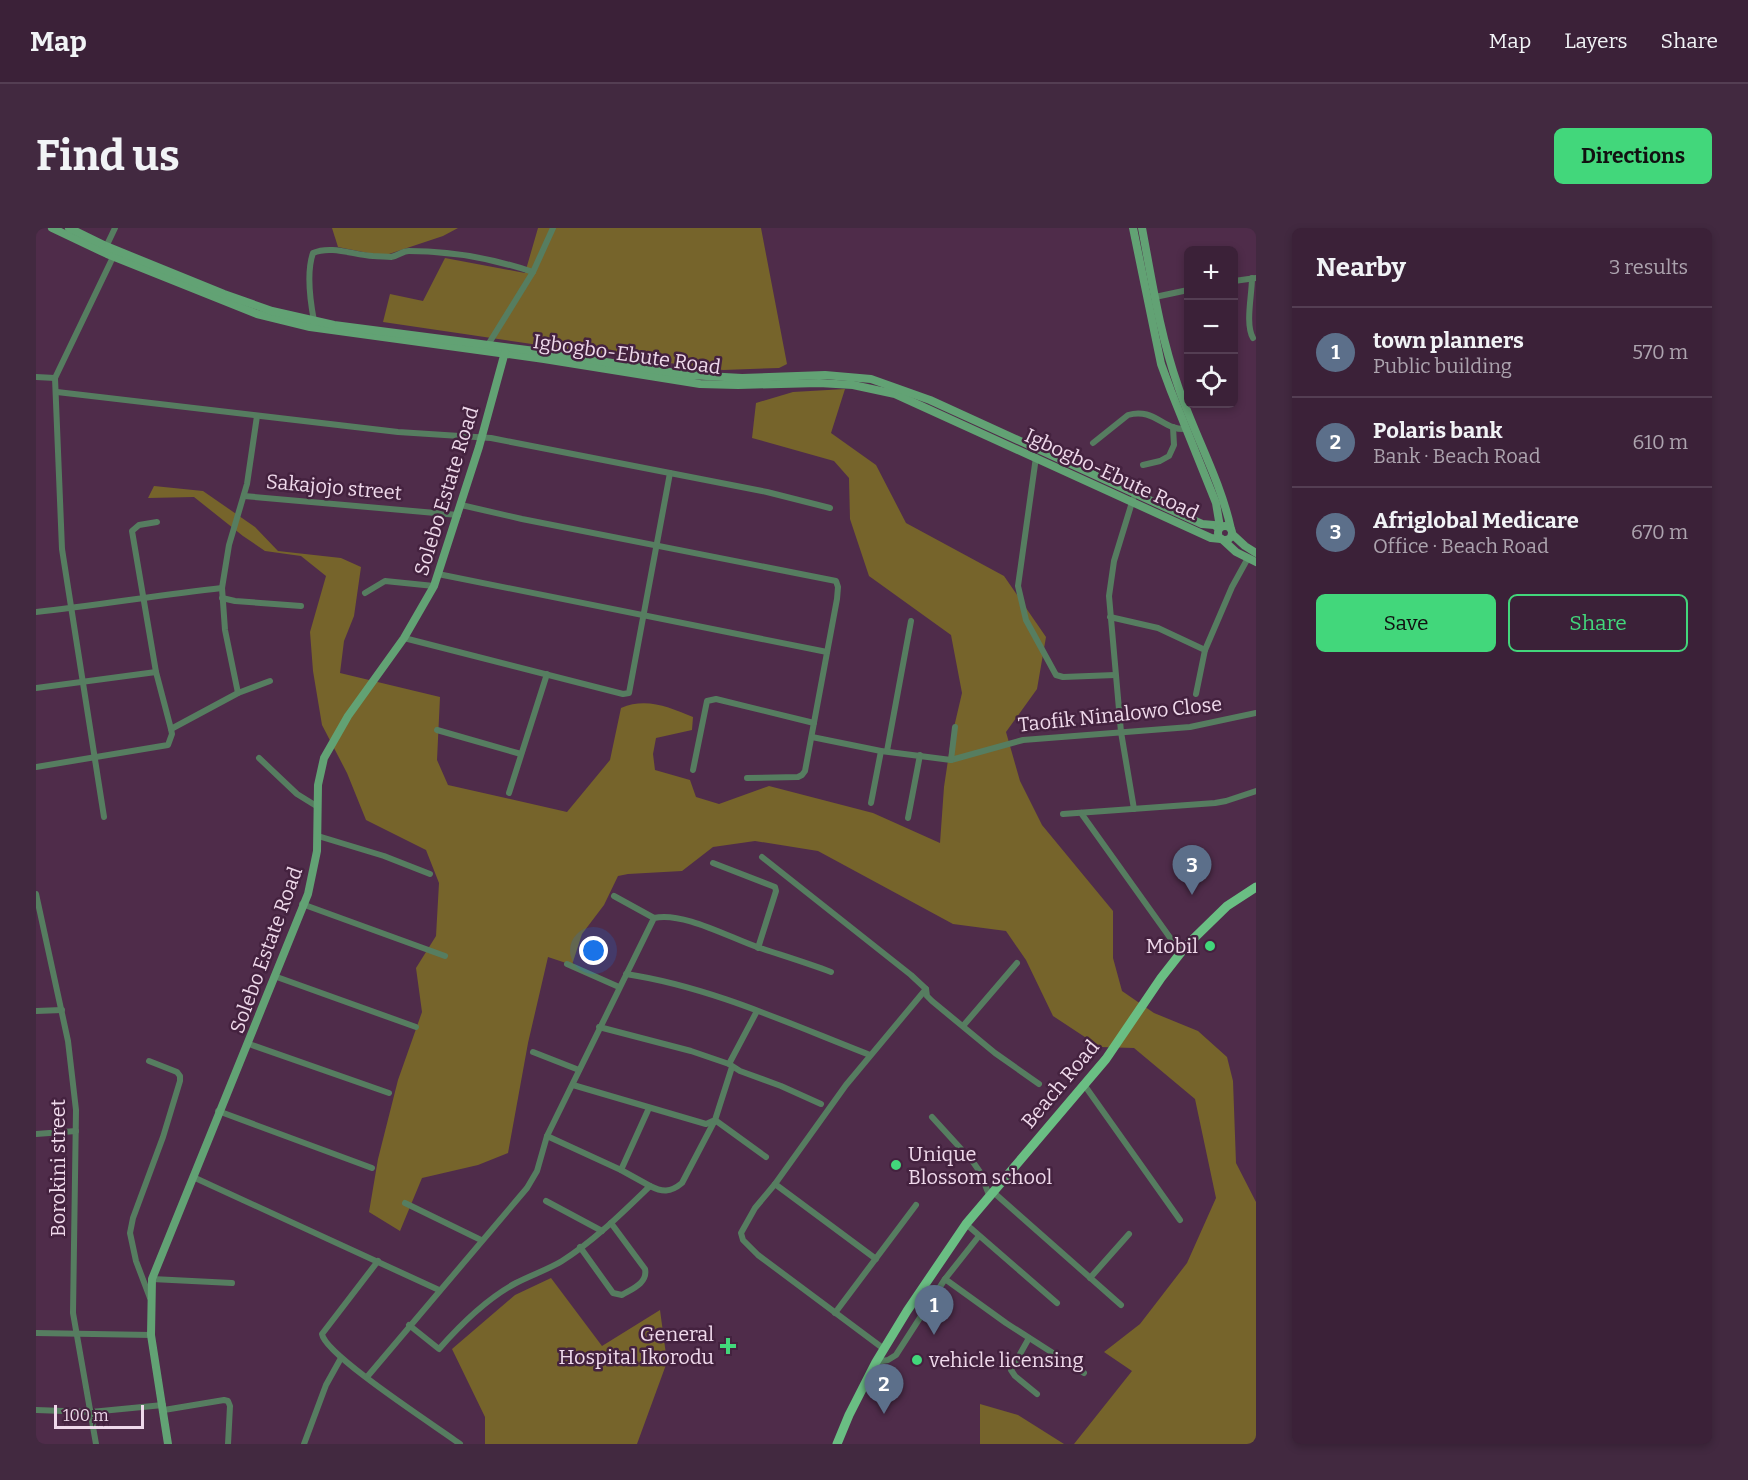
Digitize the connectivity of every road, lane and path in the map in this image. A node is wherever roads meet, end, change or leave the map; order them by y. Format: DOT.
graph roads {
  1 [pos="52,228"];
  2 [pos="69,228"];
  3 [pos="115,228"];
  4 [pos="553,228"];
  5 [pos="1132,228"];
  6 [pos="1142,228"];
  7 [pos="104,249"];
  8 [pos="115,253"];
  9 [pos="533,272"];
  10 [pos="1254,278"];
  11 [pos="1238,280"];
  12 [pos="1184,291"];
  13 [pos="1155,297"];
  14 [pos="314,321"];
  15 [pos="1253,338"];
  16 [pos="486,348"];
  17 [pos="505,351"];
  18 [pos="36,377"];
  19 [pos="56,378"];
  20 [pos="57,392"];
  21 [pos="257,416"];
  22 [pos="1173,427"];
  23 [pos="1186,429"];
  24 [pos="481,437"];
  25 [pos="1093,443"];
  26 [pos="1036,457"];
  27 [pos="1143,465"];
  28 [pos="670,474"];
  29 [pos="244,496"];
  30 [pos="1133,497"];
  31 [pos="461,505"];
  32 [pos="830,507"];
  33 [pos="458,515"];
  34 [pos="157,522"];
  35 [pos="1220,528"];
  36 [pos="1232,531"];
  37 [pos="1222,540"];
  38 [pos="658,546"];
  39 [pos="1253,558"];
  40 [pos="438,574"];
  41 [pos="435,586"];
  42 [pos="222,588"];
  43 [pos="365,593"];
  44 [pos="222,597"];
  45 [pos="144,599"];
  46 [pos="301,606"];
  47 [pos="71,609"];
  48 [pos="36,612"];
  49 [pos="644,614"];
  50 [pos="1110,617"];
  51 [pos="910,621"];
  52 [pos="404,638"];
  53 [pos="1205,650"];
  54 [pos="827,652"];
  55 [pos="156,672"];
  56 [pos="547,675"];
  57 [pos="1115,675"];
  58 [pos="83,681"];
  59 [pos="270,681"];
  60 [pos="36,688"];
  61 [pos="238,693"];
  62 [pos="1196,694"];
  63 [pos="1256,713"];
  64 [pos="814,723"];
  65 [pos="956,727"];
  66 [pos="171,729"];
  67 [pos="437,730"];
  68 [pos="1121,732"];
  69 [pos="812,737"];
  70 [pos="884,751"];
  71 [pos="521,754"];
  72 [pos="920,755"];
  73 [pos="94,758"];
  74 [pos="259,758"];
  75 [pos="951,760"];
  76 [pos="36,767"];
  77 [pos="693,770"];
  78 [pos="747,778"];
  79 [pos="1256,791"];
  80 [pos="509,793"];
  81 [pos="871,802"];
  82 [pos="318,807"];
  83 [pos="1134,809"];
  84 [pos="1081,813"];
  85 [pos="1063,814"];
  86 [pos="104,817"];
  87 [pos="908,818"];
  88 [pos="318,836"];
  89 [pos="762,857"];
  90 [pos="713,863"];
  91 [pos="430,874"];
  92 [pos="1256,886"];
  93 [pos="36,894"];
  94 [pos="614,896"];
  95 [pos="302,904"];
  96 [pos="654,918"];
  97 [pos="758,948"];
  98 [pos="1181,953"];
  99 [pos="445,956"];
  100 [pos="1017,963"];
  101 [pos="567,964"];
  102 [pos="831,972"];
  103 [pos="626,974"];
  104 [pos="274,976"];
  105 [pos="620,987"];
  106 [pos="926,989"];
  107 [pos="62,1010"];
  108 [pos="36,1011"];
  109 [pos="757,1011"];
  110 [pos="963,1026"];
  111 [pos="416,1027"];
  112 [pos="599,1027"];
  113 [pos="249,1044"];
  114 [pos="532,1052"];
  115 [pos="870,1055"];
  116 [pos="149,1061"];
  117 [pos="731,1065"];
  118 [pos="579,1070"];
  119 [pos="573,1084"];
  120 [pos="1039,1084"];
  121 [pos="1085,1086"];
  122 [pos="389,1093"];
  123 [pos="821,1104"];
  124 [pos="649,1108"];
  125 [pos="218,1111"];
  126 [pos="932,1117"];
  127 [pos="715,1120"];
  128 [pos="76,1131"];
  129 [pos="36,1134"];
  130 [pos="547,1136"];
  131 [pos="766,1157"];
  132 [pos="372,1168"];
  133 [pos="621,1170"];
  134 [pos="193,1177"];
  135 [pos="775,1184"];
  136 [pos="650,1186"];
  137 [pos="991,1193"];
  138 [pos="546,1202"];
  139 [pos="405,1203"];
  140 [pos="916,1204"];
  141 [pos="1180,1220"];
  142 [pos="611,1223"];
  143 [pos="966,1224"];
  144 [pos="602,1231"];
  145 [pos="1129,1234"];
  146 [pos="979,1236"];
  147 [pos="481,1240"];
  148 [pos="580,1247"];
  149 [pos="876,1259"];
  150 [pos="378,1261"];
  151 [pos="1090,1278"];
  152 [pos="152,1279"];
  153 [pos="945,1279"];
  154 [pos="232,1283"];
  155 [pos="439,1290"];
  156 [pos="150,1299"];
  157 [pos="1057,1304"];
  158 [pos="1120,1305"];
  159 [pos="835,1313"];
  160 [pos="409,1325"];
  161 [pos="36,1333"];
  162 [pos="75,1334"];
  163 [pos="151,1335"];
  164 [pos="1029,1338"];
  165 [pos="884,1349"];
  166 [pos="341,1358"];
  167 [pos="876,1362"];
  168 [pos="1083,1373"];
  169 [pos="367,1377"];
  170 [pos="1037,1394"];
  171 [pos="163,1408"];
  172 [pos="36,1410"];
  173 [pos="91,1412"];
  174 [pos="96,1444"];
  175 [pos="168,1444"];
  176 [pos="228,1444"];
  177 [pos="304,1444"];
  178 [pos="460,1444"];
  179 [pos="837,1444"];
  1 -- 7 [label="main road, Igbogbo-Ebute Road"];
  2 -- 7 [label="main road, Igbogbo-Ebute Road"];
  3 -- 7 [label="street"];
  4 -- 9 [label="street"];
  5 -- 23 [label="main road"];
  6 -- 13 [label="main road"];
  7 -- 8 [label="main road, Igbogbo-Ebute Road"];
  8 -- 14 [label="main road, Igbogbo-Ebute Road"];
  8 -- 16 [label="main road, Igbogbo-Ebute Road"];
  8 -- 19 [label="street"];
  9 -- 14 [label="street"];
  9 -- 16 [label="street"];
  10 -- 11 [label="street"];
  10 -- 15 [label="street"];
  12 -- 13 [label="street"];
  13 -- 36 [label="main road"];
  14 -- 16 [label="main road, Igbogbo-Ebute Road"];
  16 -- 17 [label="main road, Igbogbo-Ebute Road"];
  17 -- 24 [label="main road, Solebo Estate Road"];
  17 -- 26 [label="main road, Igbogbo-Ebute Road"];
  17 -- 30 [label="main road, Igbogbo-Ebute Road"];
  18 -- 19 [label="street"];
  19 -- 20 [label="street"];
  20 -- 21 [label="street"];
  20 -- 47 [label="street"];
  21 -- 24 [label="street"];
  21 -- 29 [label="street"];
  22 -- 23 [label="street"];
  22 -- 25 [label="street"];
  22 -- 27 [label="street"];
  23 -- 35 [label="main road"];
  24 -- 28 [label="street"];
  24 -- 31 [label="main road, Solebo Estate Road"];
  26 -- 30 [label="main road, Igbogbo-Ebute Road"];
  26 -- 57 [label="street"];
  28 -- 32 [label="street"];
  28 -- 38 [label="street"];
  29 -- 33 [label="street, Sakajojo street"];
  29 -- 42 [label="street"];
  30 -- 35 [label="main road, Igbogbo-Ebute Road"];
  30 -- 37 [label="main road, Igbogbo-Ebute Road"];
  30 -- 50 [label="street"];
  31 -- 33 [label="main road, Solebo Estate Road"];
  31 -- 38 [label="street"];
  33 -- 40 [label="main road, Solebo Estate Road"];
  34 -- 45 [label="street"];
  35 -- 36 [label="main road"];
  35 -- 37 [label="main road"];
  36 -- 37 [label="main road"];
  36 -- 39 [label="main road"];
  37 -- 39 [label="main road, Igbogbo-Ebute Road"];
  38 -- 49 [label="street"];
  38 -- 54 [label="street"];
  39 -- 53 [label="street"];
  40 -- 41 [label="main road, Solebo Estate Road"];
  40 -- 49 [label="street"];
  41 -- 43 [label="street"];
  41 -- 52 [label="main road, Solebo Estate Road"];
  42 -- 44 [label="street"];
  42 -- 45 [label="street"];
  44 -- 46 [label="street"];
  44 -- 61 [label="street"];
  45 -- 47 [label="street"];
  45 -- 55 [label="street"];
  47 -- 48 [label="street"];
  47 -- 58 [label="street"];
  49 -- 54 [label="street"];
  49 -- 56 [label="street"];
  50 -- 53 [label="street"];
  50 -- 57 [label="street"];
  51 -- 70 [label="street"];
  52 -- 56 [label="street"];
  52 -- 82 [label="main road, Solebo Estate Road"];
  53 -- 62 [label="street"];
  54 -- 64 [label="street"];
  55 -- 58 [label="street"];
  55 -- 66 [label="street"];
  56 -- 71 [label="street"];
  57 -- 68 [label="street"];
  58 -- 60 [label="street"];
  58 -- 73 [label="street"];
  59 -- 61 [label="street"];
  61 -- 66 [label="street"];
  63 -- 68 [label="street, Taofik Ninalowo Close"];
  64 -- 69 [label="street"];
  64 -- 77 [label="street"];
  65 -- 75 [label="street"];
  66 -- 73 [label="street"];
  67 -- 71 [label="street"];
  68 -- 75 [label="street, Taofik Ninalowo Close"];
  68 -- 83 [label="street"];
  69 -- 70 [label="street, Taofik Ninalowo Close"];
  69 -- 78 [label="street"];
  70 -- 72 [label="street, Taofik Ninalowo Close"];
  70 -- 81 [label="street"];
  71 -- 80 [label="street"];
  72 -- 75 [label="street, Taofik Ninalowo Close"];
  72 -- 87 [label="street"];
  73 -- 76 [label="street"];
  73 -- 86 [label="street"];
  74 -- 82 [label="street"];
  79 -- 83 [label="street"];
  82 -- 88 [label="main road, Solebo Estate Road"];
  83 -- 84 [label="street"];
  84 -- 85 [label="street"];
  84 -- 98 [label="street"];
  88 -- 91 [label="street"];
  88 -- 95 [label="main road, Solebo Estate Road"];
  89 -- 106 [label="street"];
  90 -- 97 [label="street"];
  92 -- 98 [label="main road, Beach Road"];
  93 -- 107 [label="street, Borokini street"];
  94 -- 96 [label="street"];
  95 -- 99 [label="street"];
  95 -- 104 [label="main road, Solebo Estate Road"];
  96 -- 97 [label="street"];
  96 -- 103 [label="street"];
  97 -- 102 [label="street"];
  98 -- 121 [label="main road, Beach Road"];
  100 -- 110 [label="street"];
  101 -- 105 [label="street"];
  103 -- 105 [label="street"];
  103 -- 109 [label="street"];
  104 -- 111 [label="street"];
  104 -- 113 [label="main road, Solebo Estate Road"];
  105 -- 112 [label="street"];
  106 -- 110 [label="street"];
  106 -- 115 [label="street"];
  107 -- 108 [label="street"];
  107 -- 128 [label="street, Borokini street"];
  109 -- 115 [label="street"];
  109 -- 117 [label="street"];
  110 -- 120 [label="street"];
  112 -- 117 [label="street"];
  112 -- 118 [label="street"];
  113 -- 122 [label="street"];
  113 -- 125 [label="main road, Solebo Estate Road"];
  114 -- 118 [label="street"];
  115 -- 135 [label="street"];
  116 -- 156 [label="street"];
  117 -- 123 [label="street"];
  117 -- 127 [label="street"];
  118 -- 119 [label="street"];
  119 -- 124 [label="street"];
  119 -- 130 [label="street"];
  121 -- 137 [label="main road, Beach Road"];
  121 -- 141 [label="street"];
  124 -- 127 [label="street"];
  124 -- 133 [label="street"];
  125 -- 132 [label="street"];
  125 -- 134 [label="main road, Solebo Estate Road"];
  126 -- 137 [label="street"];
  127 -- 131 [label="street"];
  127 -- 136 [label="street"];
  128 -- 129 [label="street"];
  128 -- 162 [label="street, Borokini street"];
  130 -- 133 [label="street"];
  130 -- 147 [label="street"];
  133 -- 136 [label="street"];
  134 -- 150 [label="street"];
  134 -- 152 [label="main road, Solebo Estate Road"];
  135 -- 149 [label="street"];
  135 -- 159 [label="street"];
  136 -- 142 [label="street"];
  137 -- 143 [label="main road, Beach Road"];
  137 -- 151 [label="street"];
  138 -- 144 [label="street"];
  139 -- 147 [label="street"];
  140 -- 149 [label="street"];
  142 -- 144 [label="street"];
  142 -- 148 [label="street"];
  143 -- 146 [label="street"];
  143 -- 165 [label="main road, Beach Road"];
  144 -- 148 [label="street"];
  145 -- 151 [label="street"];
  146 -- 153 [label="street"];
  146 -- 157 [label="street"];
  147 -- 155 [label="street"];
  148 -- 160 [label="street"];
  149 -- 159 [label="street"];
  150 -- 155 [label="street"];
  150 -- 166 [label="street"];
  151 -- 158 [label="street"];
  152 -- 154 [label="street"];
  152 -- 156 [label="main road, Solebo Estate Road"];
  153 -- 164 [label="street"];
  153 -- 167 [label="street"];
  155 -- 160 [label="street"];
  156 -- 163 [label="main road, Solebo Estate Road"];
  159 -- 165 [label="street"];
  160 -- 169 [label="street"];
  161 -- 162 [label="street"];
  162 -- 163 [label="street"];
  162 -- 173 [label="street, Borokini street"];
  163 -- 171 [label="main road, Solebo Estate Road"];
  164 -- 168 [label="street"];
  164 -- 170 [label="street"];
  165 -- 167 [label="main road, Beach Road"];
  166 -- 169 [label="street"];
  166 -- 177 [label="street"];
  167 -- 179 [label="main road, Beach Road"];
  169 -- 178 [label="street"];
  171 -- 173 [label="street"];
  171 -- 175 [label="main road, Solebo Estate Road"];
  171 -- 176 [label="street"];
  172 -- 173 [label="street"];
  173 -- 174 [label="street, Borokini street"];
}
